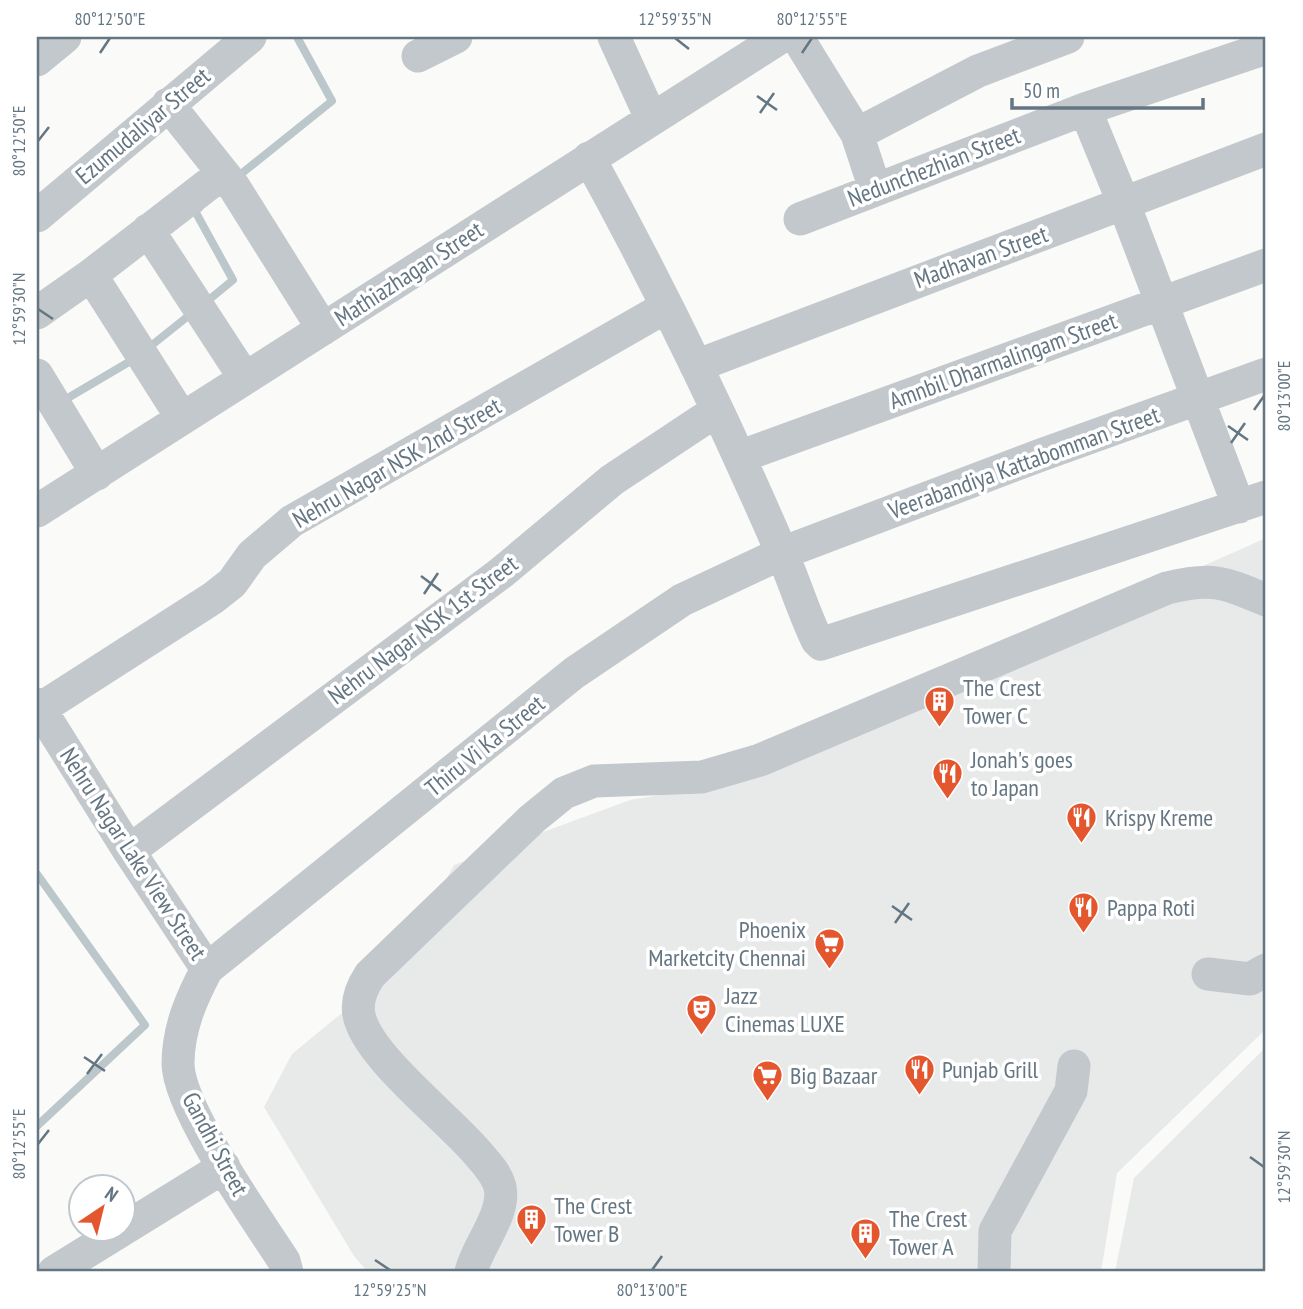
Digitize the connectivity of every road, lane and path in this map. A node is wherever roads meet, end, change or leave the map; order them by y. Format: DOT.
graph roads {
  1 [pos="65,37"];
  2 [pos="250,37"];
  3 [pos="456,37"];
  4 [pos="614,37"];
  5 [pos="781,37"];
  6 [pos="797,37"];
  7 [pos="1068,37"];
  8 [pos="1266,48"];
  9 [pos="418,56"];
  10 [pos="37,61"];
  11 [pos="168,104"];
  12 [pos="1085,109"];
  13 [pos="651,118"];
  14 [pos="857,135"];
  15 [pos="1266,149"];
  16 [pos="589,158"];
  17 [pos="223,173"];
  18 [pos="875,188"];
  19 [pos="1124,204"];
  20 [pos="37,216"];
  21 [pos="800,219"];
  22 [pos="148,230"];
  23 [pos="1266,265"];
  24 [pos="91,275"];
  25 [pos="1160,303"];
  26 [pos="666,307"];
  27 [pos="37,313"];
  28 [pos="323,329"];
  29 [pos="696,366"];
  30 [pos="1266,374"];
  31 [pos="37,375"];
  32 [pos="244,377"];
  33 [pos="1198,398"];
  34 [pos="716,411"];
  35 [pos="182,418"];
  36 [pos="739,457"];
  37 [pos="97,474"];
  38 [pos="1253,502"];
  39 [pos="37,511"];
  40 [pos="782,553"];
  41 [pos="1266,600"];
  42 [pos="38,706"];
  43 [pos="129,851"];
  44 [pos="207,969"];
  45 [pos="1266,970"];
  46 [pos="1208,974"];
  47 [pos="1074,1066"];
  48 [pos="224,1167"];
  49 [pos="54,1272"];
  50 [pos="287,1272"];
  51 [pos="471,1272"];
  52 [pos="994,1272"];
  1 -- 10 [label="street"];
  2 -- 11 [label="street, Ezumudaliyar Street"];
  3 -- 9 [label="street"];
  4 -- 13 [label="street"];
  5 -- 13 [label="street, Mathiazhagan Street"];
  6 -- 14 [label="street"];
  7 -- 14 [label="street"];
  8 -- 12 [label="street, Nedunchezhian Street"];
  11 -- 17 [label="street"];
  11 -- 20 [label="street, Ezumudaliyar Street"];
  12 -- 18 [label="street, Nedunchezhian Street"];
  12 -- 19 [label="street"];
  13 -- 16 [label="street, Mathiazhagan Street"];
  14 -- 18 [label="street"];
  15 -- 19 [label="street, Madhavan Street"];
  16 -- 26 [label="street"];
  16 -- 28 [label="street, Mathiazhagan Street"];
  17 -- 22 [label="street"];
  17 -- 28 [label="street"];
  18 -- 21 [label="street, Nedunchezhian Street"];
  19 -- 25 [label="street"];
  19 -- 29 [label="street, Madhavan Street"];
  22 -- 24 [label="street"];
  22 -- 32 [label="street"];
  23 -- 25 [label="street, Amnbil Dharmalingam Street"];
  24 -- 27 [label="street"];
  24 -- 35 [label="street"];
  25 -- 33 [label="street"];
  25 -- 36 [label="street, Amnbil Dharmalingam Street"];
  26 -- 29 [label="street"];
  26 -- 42 [label="street, Nehru Nagar NSK 2nd Street"];
  28 -- 32 [label="street, Mathiazhagan Street"];
  29 -- 34 [label="street"];
  30 -- 33 [label="street, Veerabandiya Kattabomman Street"];
  31 -- 37 [label="street"];
  32 -- 35 [label="street, Mathiazhagan Street"];
  33 -- 38 [label="street"];
  33 -- 40 [label="street, Veerabandiya Kattabomman Street"];
  34 -- 36 [label="street"];
  34 -- 43 [label="street, Nehru Nagar NSK 1st Street"];
  35 -- 37 [label="street, Mathiazhagan Street"];
  36 -- 40 [label="street"];
  37 -- 39 [label="street, Mathiazhagan Street"];
  38 -- 40 [label="street"];
  40 -- 44 [label="street, Thiru Vi Ka Street"];
  41 -- 51 [label="street"];
  42 -- 43 [label="street, Nehru Nagar Lake View Street"];
  43 -- 44 [label="street, Nehru Nagar Lake View Street"];
  44 -- 48 [label="street, Gandhi Street"];
  45 -- 46 [label="street"];
  47 -- 52 [label="street"];
  48 -- 49 [label="street"];
  48 -- 50 [label="street, Gandhi Street"];
}
